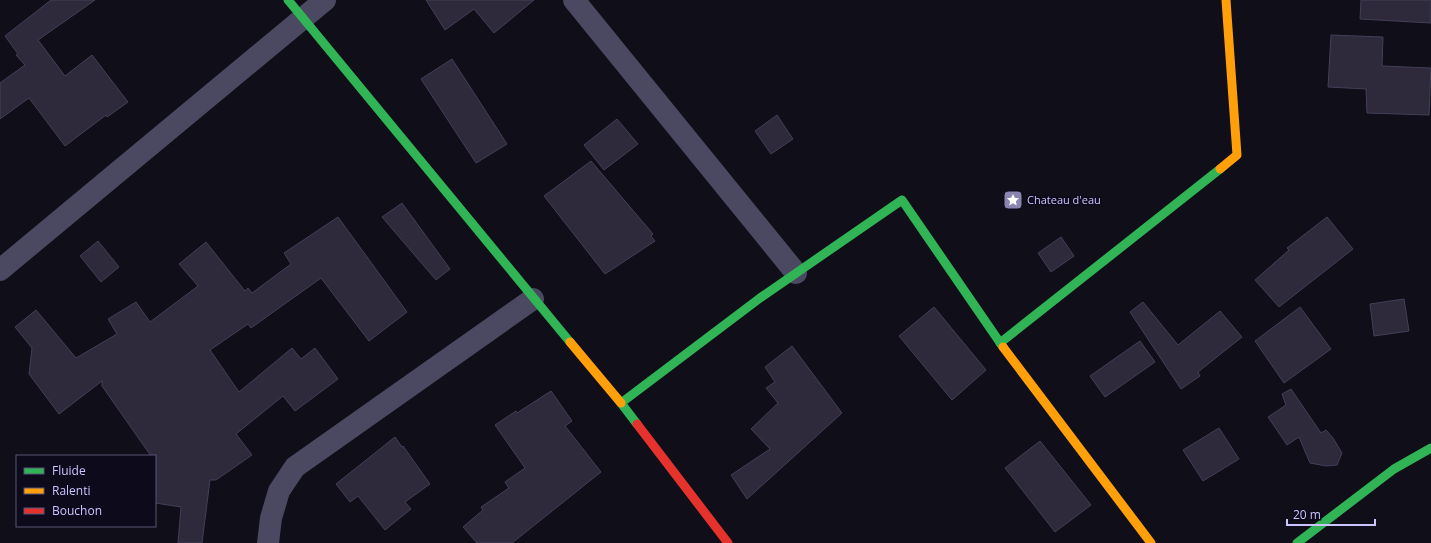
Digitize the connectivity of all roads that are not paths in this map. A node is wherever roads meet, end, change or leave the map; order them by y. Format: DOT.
graph roads {
  1 [pos="288,0"];
  2 [pos="325,0"];
  3 [pos="574,0"];
  4 [pos="1226,0"];
  5 [pos="302,18"];
  6 [pos="0,270"];
  7 [pos="796,273"];
  8 [pos="534,299"];
  9 [pos="1000,343"];
  10 [pos="621,403"];
  11 [pos="1431,448"];
  12 [pos="268,543"];
  13 [pos="728,543"];
  14 [pos="1151,543"];
  15 [pos="1297,543"];
  1 -- 5 [label="street"];
  2 -- 5 [label="street"];
  3 -- 7 [label="street"];
  4 -- 9 [label="street"];
  5 -- 6 [label="street"];
  5 -- 8 [label="street"];
  7 -- 9 [label="street"];
  7 -- 10 [label="street"];
  8 -- 10 [label="street"];
  8 -- 12 [label="street"];
  9 -- 14 [label="street"];
  10 -- 13 [label="street"];
  11 -- 15 [label="street"];
}
